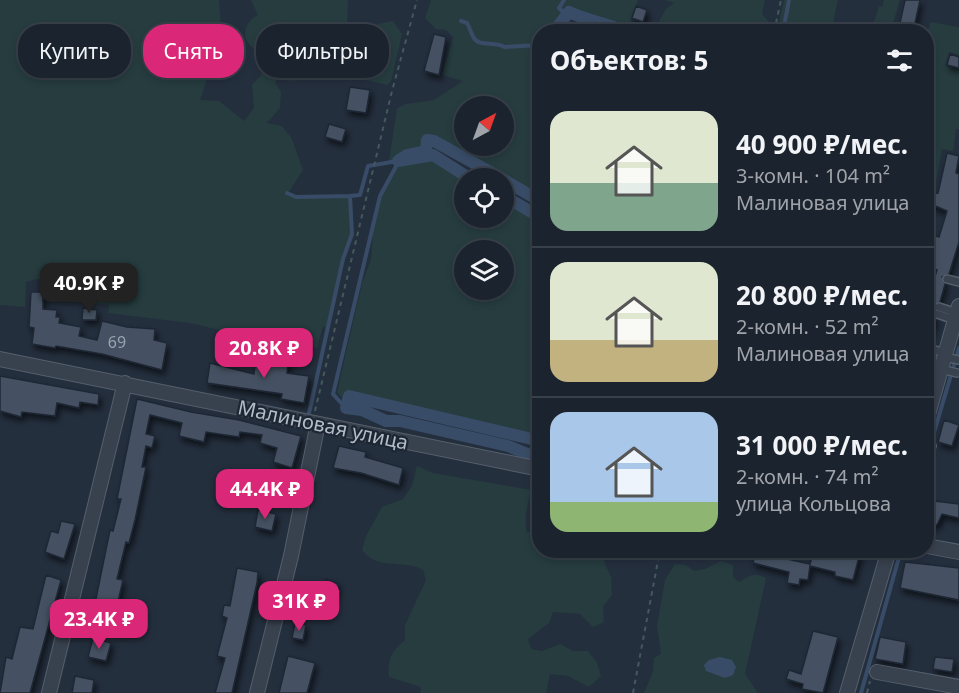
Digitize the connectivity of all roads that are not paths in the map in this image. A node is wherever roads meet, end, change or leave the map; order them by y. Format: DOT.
graph roads {
  1 [pos="947,279"];
  2 [pos="959,282"];
  3 [pos="938,310"];
  4 [pos="957,313"];
  5 [pos="955,335"];
  6 [pos="934,352"];
  7 [pos="0,359"];
  8 [pos="944,360"];
  9 [pos="959,360"];
  10 [pos="957,373"];
  11 [pos="125,383"];
  12 [pos="934,385"];
  13 [pos="315,424"];
  14 [pos="532,467"];
  15 [pos="934,547"];
  16 [pos="959,552"];
  17 [pos="887,558"];
  18 [pos="877,672"];
  19 [pos="959,687"];
  20 [pos="49,693"];
  21 [pos="257,693"];
  22 [pos="847,693"];
  1 -- 2 [label="lane"];
  3 -- 4 [label="lane"];
  4 -- 5 [label="street"];
  5 -- 8 [label="street"];
  6 -- 8 [label="lane"];
  7 -- 11 [label="street, Малиновая улица"];
  8 -- 9 [label="lane"];
  8 -- 10 [label="lane"];
  8 -- 12 [label="street"];
  11 -- 13 [label="street, Малиновая улица"];
  11 -- 20 [label="street"];
  13 -- 14 [label="street, Малиновая улица"];
  13 -- 21 [label="street"];
  15 -- 16 [label="street"];
  17 -- 22 [label="street"];
  18 -- 19 [label="street"];
}
